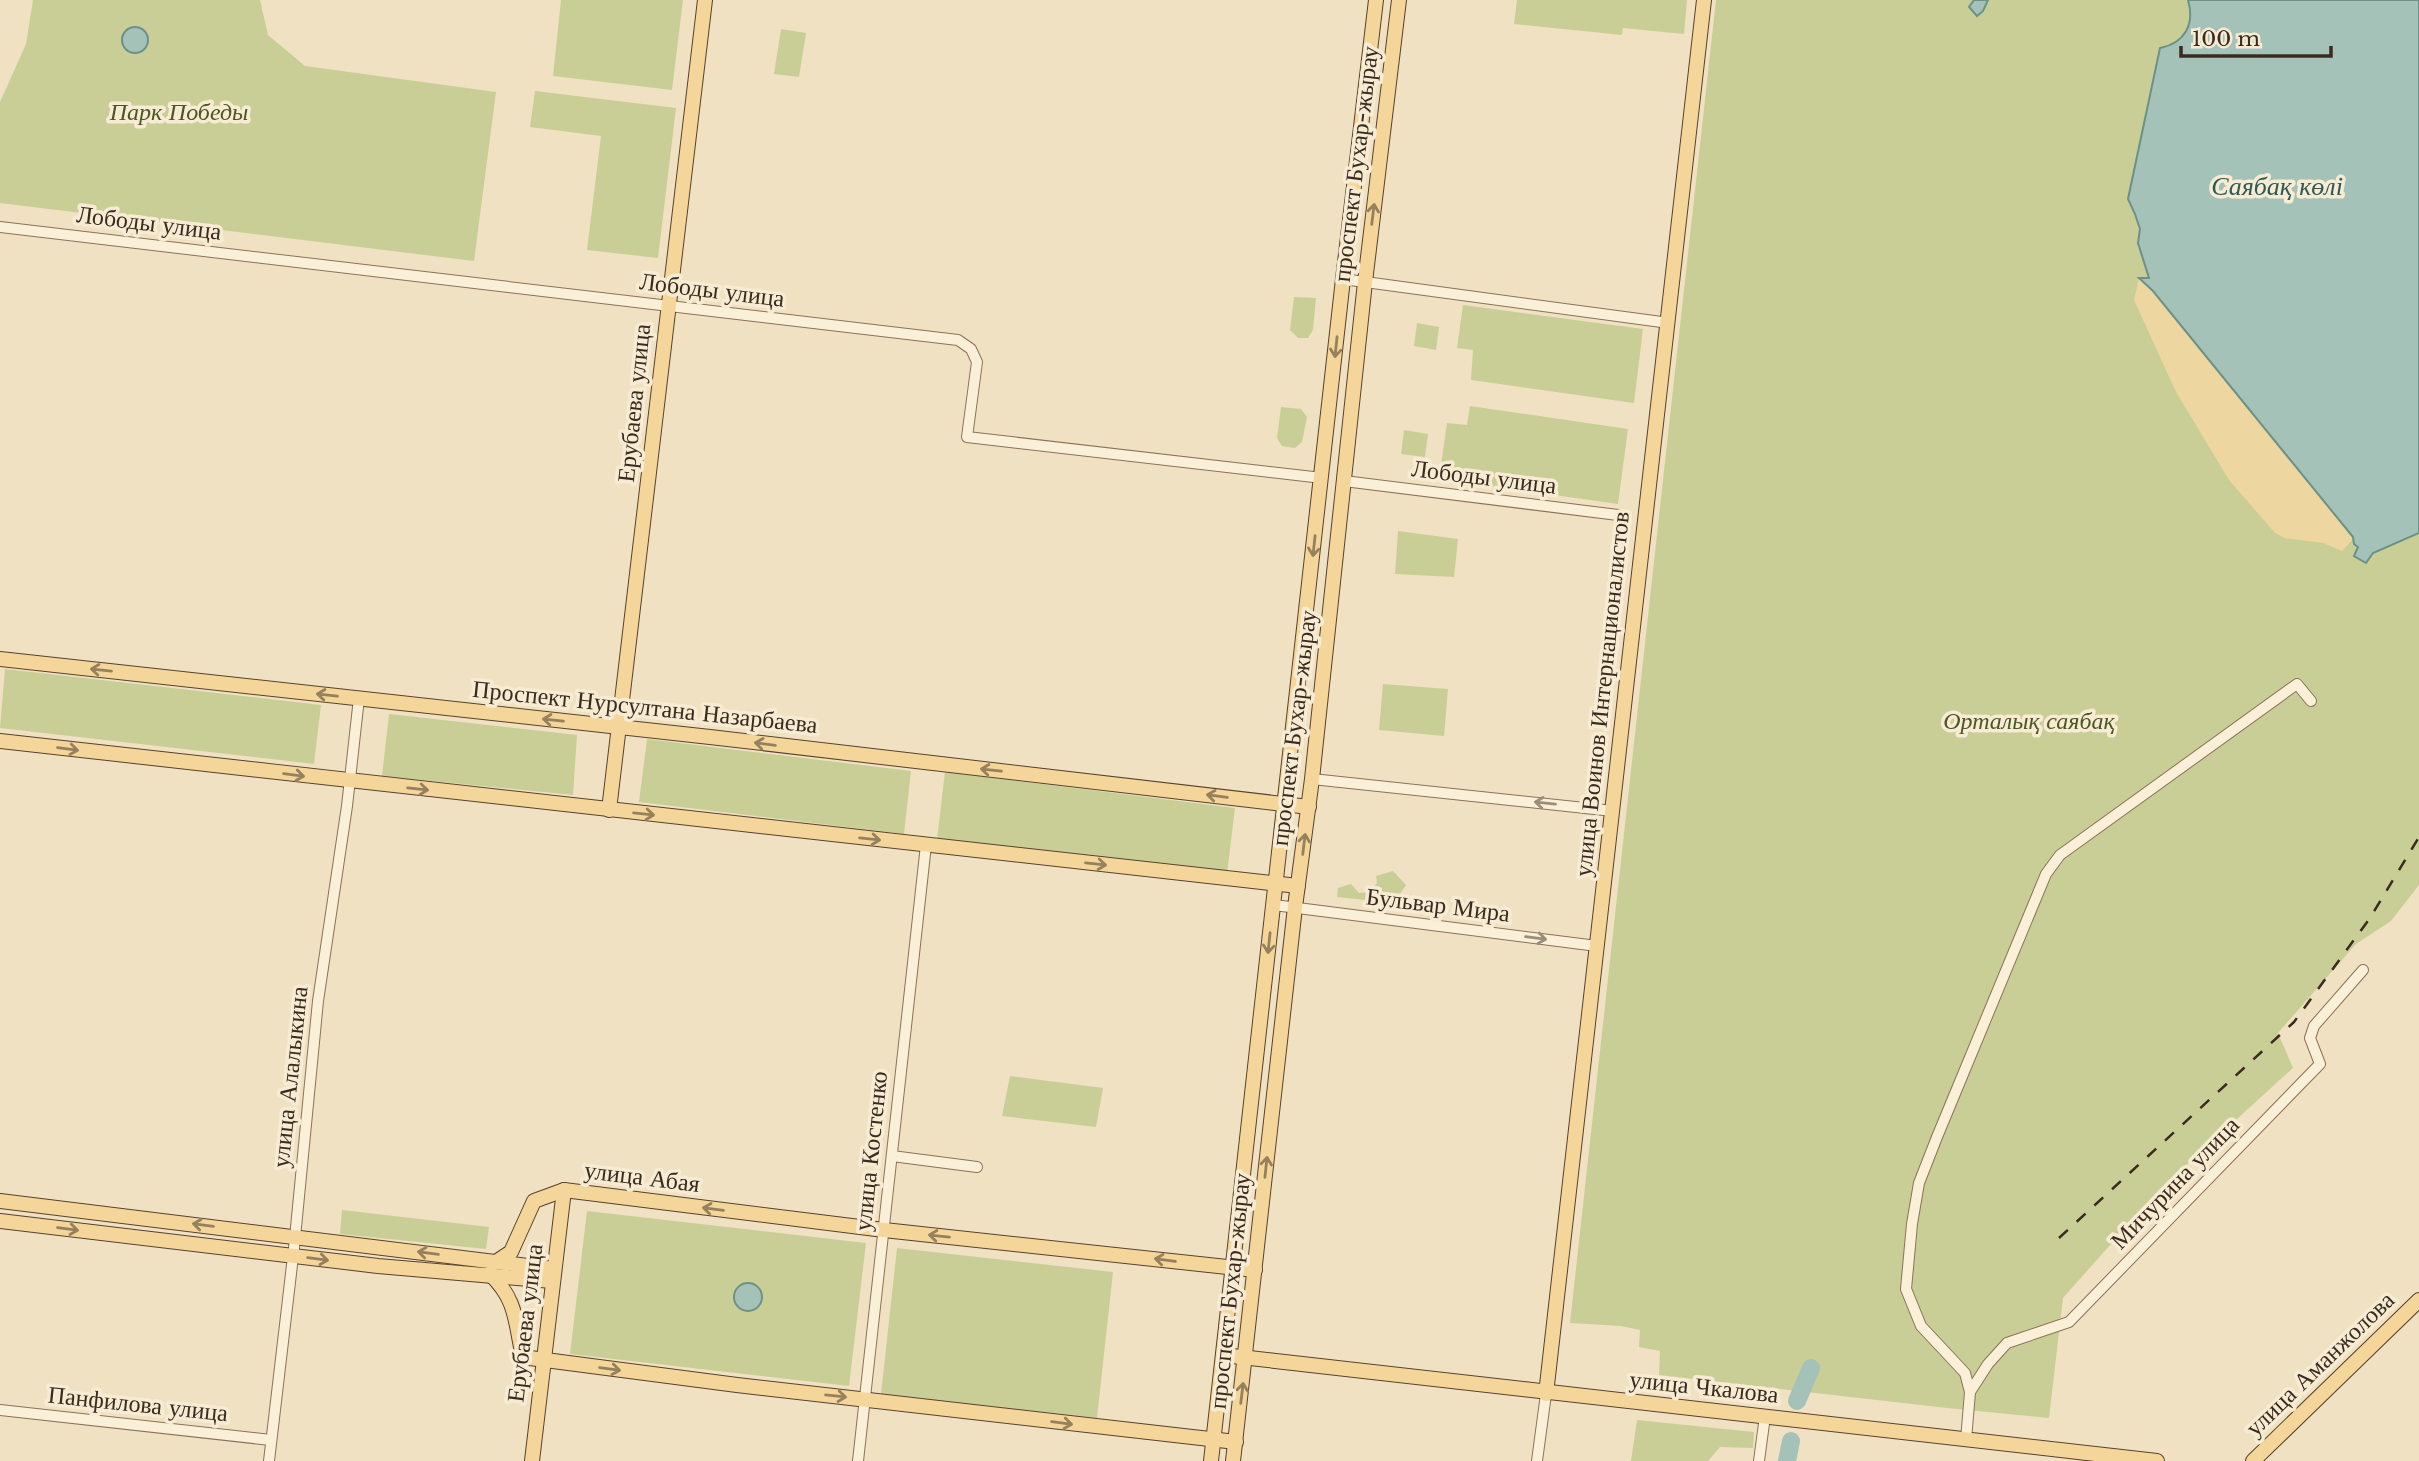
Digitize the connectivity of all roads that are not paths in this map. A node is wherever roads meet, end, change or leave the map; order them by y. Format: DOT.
graph roads {
  1 [pos="705,0"];
  2 [pos="1376,0"];
  3 [pos="1399,0"];
  4 [pos="1704,0"];
  5 [pos="0,228"];
  6 [pos="1343,279"];
  7 [pos="1365,282"];
  8 [pos="667,305"];
  9 [pos="1669,324"];
  10 [pos="1322,478"];
  11 [pos="1344,481"];
  12 [pos="1618,515"];
  13 [pos="0,659"];
  14 [pos="359,698"];
  15 [pos="2311,701"];
  16 [pos="621,728"];
  17 [pos="0,741"];
  18 [pos="1312,779"];
  19 [pos="350,782"];
  20 [pos="1285,803"];
  21 [pos="1309,807"];
  22 [pos="609,810"];
  23 [pos="1613,810"];
  24 [pos="926,845"];
  25 [pos="1276,884"];
  26 [pos="1298,887"];
  27 [pos="1274,905"];
  28 [pos="1295,907"];
  29 [pos="1597,946"];
  30 [pos="2363,971"];
  31 [pos="892,1156"];
  32 [pos="977,1167"];
  33 [pos="564,1190"];
  34 [pos="0,1201"];
  35 [pos="0,1221"];
  36 [pos="884,1230"];
  37 [pos="295,1236"];
  38 [pos="293,1256"];
  39 [pos="493,1268"];
  40 [pos="1233,1268"];
  41 [pos="1255,1270"];
  42 [pos="553,1275"];
  43 [pos="2419,1300"];
  44 [pos="1223,1355"];
  45 [pos="1246,1358"];
  46 [pos="543,1361"];
  47 [pos="1970,1392"];
  48 [pos="1546,1394"];
  49 [pos="865,1399"];
  50 [pos="0,1410"];
  51 [pos="1765,1416"];
  52 [pos="1213,1439"];
  53 [pos="271,1440"];
  54 [pos="1966,1440"];
  55 [pos="1236,1443"];
  56 [pos="269,1461"];
  57 [pos="531,1461"];
  58 [pos="858,1461"];
  59 [pos="1211,1461"];
  60 [pos="1233,1461"];
  61 [pos="1537,1461"];
  62 [pos="1759,1461"];
  63 [pos="2157,1461"];
  64 [pos="2253,1461"];
  1 -- 8 [label="main road, Ерубаева улица"];
  2 -- 6 [label="main road, проспект Бухар-жырау"];
  7 -- 3 [label="main road, проспект Бухар-жырау, one-way"];
  4 -- 9 [label="main road, улица Воинов Интернационалистов"];
  5 -- 8 [label="street, Лободы улица"];
  6 -- 7 [label="street"];
  6 -- 10 [label="main road, проспект Бухар-жырау, one-way"];
  7 -- 9 [label="street"];
  7 -- 11 [label="main road, проспект Бухар-жырау"];
  8 -- 10 [label="street, Лободы улица"];
  8 -- 16 [label="main road, Ерубаева улица"];
  9 -- 23 [label="main road, улица Воинов Интернационалистов"];
  10 -- 20 [label="main road, проспект Бухар-жырау, one-way"];
  11 -- 12 [label="street, Лободы улица"];
  11 -- 18 [label="main road, проспект Бухар-жырау"];
  14 -- 13 [label="main road, Проспект Нурсултана Назарбаева, one-way"];
  16 -- 14 [label="main road, Проспект Нурсултана Назарбаева, one-way"];
  14 -- 19 [label="street, улица Алалыкина"];
  15 -- 47 [label="street"];
  20 -- 16 [label="main road, Проспект Нурсултана Назарбаева, one-way"];
  16 -- 22 [label="main road, Ерубаева улица"];
  17 -- 19 [label="main road, one-way"];
  18 -- 21 [label="main road, проспект Бухар-жырау"];
  23 -- 18 [label="street, one-way"];
  19 -- 22 [label="main road, one-way"];
  19 -- 37 [label="street, улица Алалыкина"];
  20 -- 21 [label="main road, Проспект Нурсултана Назарбаева"];
  20 -- 25 [label="main road, проспект Бухар-жырау"];
  26 -- 21 [label="main road, проспект Бухар-жырау, one-way"];
  22 -- 24 [label="main road, one-way"];
  23 -- 29 [label="main road, улица Воинов Интернационалистов"];
  24 -- 25 [label="main road, one-way"];
  24 -- 31 [label="street, улица Костенко"];
  25 -- 26 [label="main road"];
  25 -- 27 [label="main road, проспект Бухар-жырау"];
  26 -- 28 [label="main road, проспект Бухар-жырау"];
  27 -- 28 [label="street, Бульвар Мира"];
  27 -- 40 [label="main road, проспект Бухар-жырау, one-way"];
  28 -- 29 [label="street, Бульвар Мира, one-way"];
  41 -- 28 [label="main road, проспект Бухар-жырау, one-way"];
  29 -- 48 [label="main road, улица Воинов Интернационалистов"];
  30 -- 47 [label="street, Мичурина улица"];
  31 -- 32 [label="street"];
  31 -- 36 [label="street, улица Костенко"];
  36 -- 33 [label="main road, улица Абая, one-way"];
  33 -- 39 [label="main road, улица Абая"];
  33 -- 42 [label="main road, Ерубаева улица"];
  37 -- 34 [label="main road, one-way"];
  35 -- 38 [label="main road, one-way"];
  40 -- 36 [label="main road, улица Абая, one-way"];
  36 -- 49 [label="street, улица Костенко"];
  37 -- 38 [label="street, улица Алалыкина"];
  39 -- 37 [label="main road, one-way"];
  38 -- 39 [label="main road, one-way"];
  38 -- 53 [label="street, улица Алалыкина"];
  39 -- 42 [label="main road"];
  39 -- 46 [label="main road"];
  40 -- 41 [label="main road, улица Абая"];
  40 -- 44 [label="main road, проспект Бухар-жырау"];
  41 -- 45 [label="main road, проспект Бухар-жырау"];
  42 -- 46 [label="main road, Ерубаева улица"];
  43 -- 64 [label="main road, улица Аманжолова"];
  44 -- 45 [label="main road, улица Чкалова"];
  44 -- 52 [label="main road, проспект Бухар-жырау"];
  45 -- 48 [label="main road, улица Чкалова"];
  55 -- 45 [label="main road, проспект Бухар-жырау, one-way"];
  46 -- 49 [label="main road, one-way"];
  46 -- 57 [label="main road, Ерубаева улица"];
  47 -- 54 [label="street"];
  48 -- 51 [label="main road, улица Чкалова"];
  48 -- 61 [label="street"];
  49 -- 52 [label="main road, one-way"];
  49 -- 58 [label="street, улица Костенко"];
  50 -- 53 [label="street, Панфилова улица"];
  51 -- 54 [label="main road, улица Чкалова"];
  51 -- 62 [label="street"];
  52 -- 55 [label="main road"];
  52 -- 59 [label="main road, проспект Бухар-жырау"];
  53 -- 56 [label="street, улица Алалыкина"];
  54 -- 63 [label="main road, улица Чкалова"];
  55 -- 60 [label="main road, проспект Бухар-жырау"];
}
